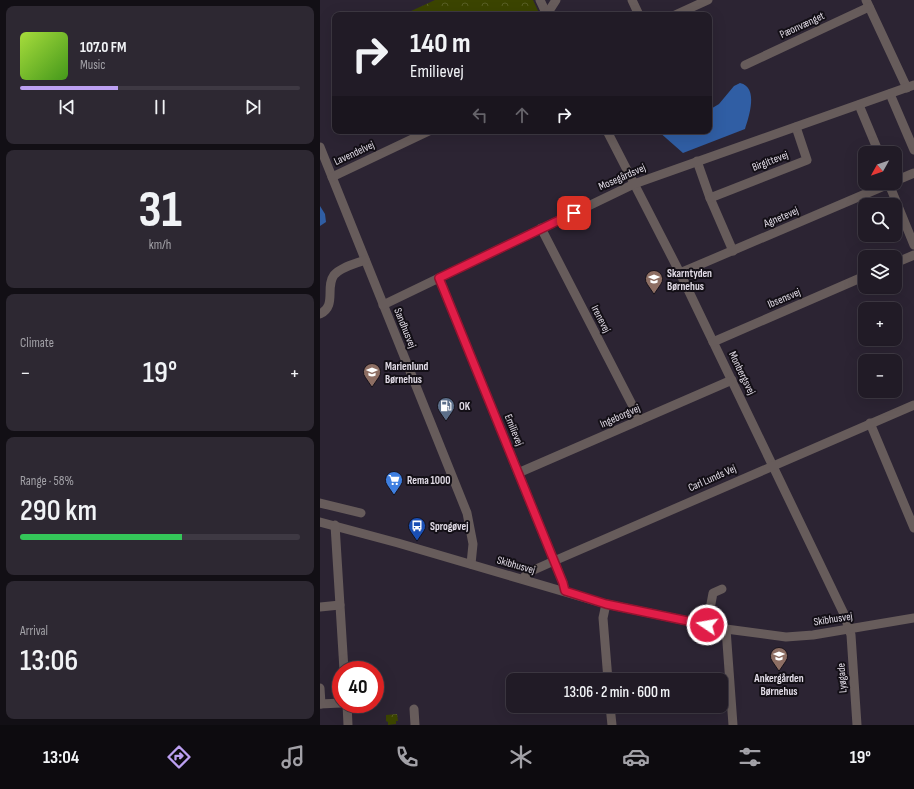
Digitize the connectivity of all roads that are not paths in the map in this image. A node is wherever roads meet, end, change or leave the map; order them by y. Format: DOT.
graph roads {
  1 [pos="540,0"];
  2 [pos="556,0"];
  3 [pos="632,0"];
  4 [pos="708,0"];
  5 [pos="868,4"];
  6 [pos="546,12"];
  7 [pos="549,12"];
  8 [pos="638,12"];
  9 [pos="682,12"];
  10 [pos="745,65"];
  11 [pos="910,87"];
  12 [pos="890,94"];
  13 [pos="858,105"];
  14 [pos="796,127"];
  15 [pos="423,134"];
  16 [pos="609,134"];
  17 [pos="876,146"];
  18 [pos="320,147"];
  19 [pos="914,150"];
  20 [pos="697,161"];
  21 [pos="914,173"];
  22 [pos="332,177"];
  23 [pos="902,178"];
  24 [pos="634,184"];
  25 [pos="876,190"];
  26 [pos="894,190"];
  27 [pos="710,198"];
  28 [pos="541,228"];
  29 [pos="914,245"];
  30 [pos="732,251"];
  31 [pos="914,255"];
  32 [pos="365,260"];
  33 [pos="902,260"];
  34 [pos="680,274"];
  35 [pos="439,278"];
  36 [pos="858,279"];
  37 [pos="383,305"];
  38 [pos="320,314"];
  39 [pos="713,342"];
  40 [pos="732,380"];
  41 [pos="914,404"];
  42 [pos="640,420"];
  43 [pos="870,423"];
  44 [pos="773,465"];
  45 [pos="518,473"];
  46 [pos="320,503"];
  47 [pos="361,513"];
  48 [pos="320,522"];
  49 [pos="334,525"];
  50 [pos="914,528"];
  51 [pos="554,561"];
  52 [pos="471,564"];
  53 [pos="523,579"];
  54 [pos="722,589"];
  55 [pos="565,591"];
  56 [pos="606,604"];
  57 [pos="340,605"];
  58 [pos="320,607"];
  59 [pos="914,618"];
  60 [pos="707,625"];
  61 [pos="726,629"];
  62 [pos="849,629"];
  63 [pos="343,661"];
  64 [pos="607,673"];
  65 [pos="320,688"];
  66 [pos="332,703"];
  67 [pos="320,704"];
  68 [pos="414,709"];
  69 [pos="347,713"];
  70 [pos="611,713"];
  71 [pos="348,725"];
  72 [pos="415,725"];
  73 [pos="612,725"];
  74 [pos="733,725"];
  75 [pos="858,725"];
  1 -- 6 [label="street"];
  2 -- 7 [label="street"];
  3 -- 8 [label="street"];
  4 -- 9 [label="street"];
  5 -- 10 [label="street, Pæonvænget"];
  5 -- 11 [label="street"];
  11 -- 12 [label="street, Mosegårdsvej"];
  12 -- 13 [label="street, Mosegårdsvej"];
  12 -- 19 [label="street"];
  13 -- 14 [label="street, Mosegårdsvej"];
  13 -- 17 [label="street"];
  14 -- 20 [label="street, Mosegårdsvej"];
  14 -- 27 [label="street, Birgittevej"];
  15 -- 22 [label="street, Lavendelvej"];
  16 -- 24 [label="street, Monbergsvej"];
  18 -- 22 [label="street, Sandhusvej"];
  20 -- 24 [label="street, Mosegårdsvej"];
  20 -- 27 [label="street"];
  21 -- 23 [label="street, Agnetevej"];
  22 -- 32 [label="street, Sandhusvej"];
  24 -- 28 [label="street, Mosegårdsvej"];
  24 -- 34 [label="street, Monbergsvej"];
  25 -- 30 [label="street, Agnetevej"];
  26 -- 29 [label="street"];
  27 -- 30 [label="street"];
  28 -- 35 [label="street, Mosegårdsvej"];
  28 -- 42 [label="street, Irenevej"];
  30 -- 34 [label="street, Agnetevej"];
  31 -- 33 [label="street"];
  32 -- 37 [label="street, Sandhusvej"];
  32 -- 38 [label="street"];
  34 -- 39 [label="street, Monbergsvej"];
  35 -- 37 [label="street, Mosegårdsvej"];
  35 -- 45 [label="street, Emilievej"];
  36 -- 39 [label="street, Ibsensvej"];
  37 -- 52 [label="street, Sandhusvej"];
  39 -- 40 [label="street, Monbergsvej"];
  40 -- 42 [label="street, Ingeborgvej"];
  40 -- 44 [label="street, Monbergsvej"];
  41 -- 43 [label="street, Carl Lunds Vej"];
  42 -- 45 [label="street, Ingeborgvej"];
  43 -- 44 [label="street, Carl Lunds Vej"];
  43 -- 50 [label="street"];
  44 -- 51 [label="street, Carl Lunds Vej"];
  44 -- 62 [label="street, Monbergsvej"];
  45 -- 51 [label="street, Emilievej"];
  46 -- 47 [label="street"];
  48 -- 49 [label="street, Skibhusvej"];
  49 -- 52 [label="street, Skibhusvej"];
  49 -- 57 [label="street"];
  51 -- 53 [label="street, Carl Lunds Vej"];
  51 -- 55 [label="street, Emilievej"];
  52 -- 53 [label="street, Skibhusvej"];
  53 -- 55 [label="street, Skibhusvej"];
  54 -- 60 [label="street"];
  55 -- 56 [label="street, Skibhusvej"];
  56 -- 60 [label="street, Skibhusvej"];
  56 -- 64 [label="street"];
  57 -- 58 [label="street"];
  57 -- 63 [label="street"];
  59 -- 62 [label="street, Skibhusvej"];
  60 -- 61 [label="street, Skibhusvej"];
  61 -- 62 [label="street, Skibhusvej"];
  61 -- 74 [label="street"];
  62 -- 75 [label="street, Lyøgade"];
  65 -- 67 [label="street"];
  66 -- 67 [label="street"];
  68 -- 72 [label="street"];
  69 -- 71 [label="street"];
  70 -- 73 [label="street"];
}
